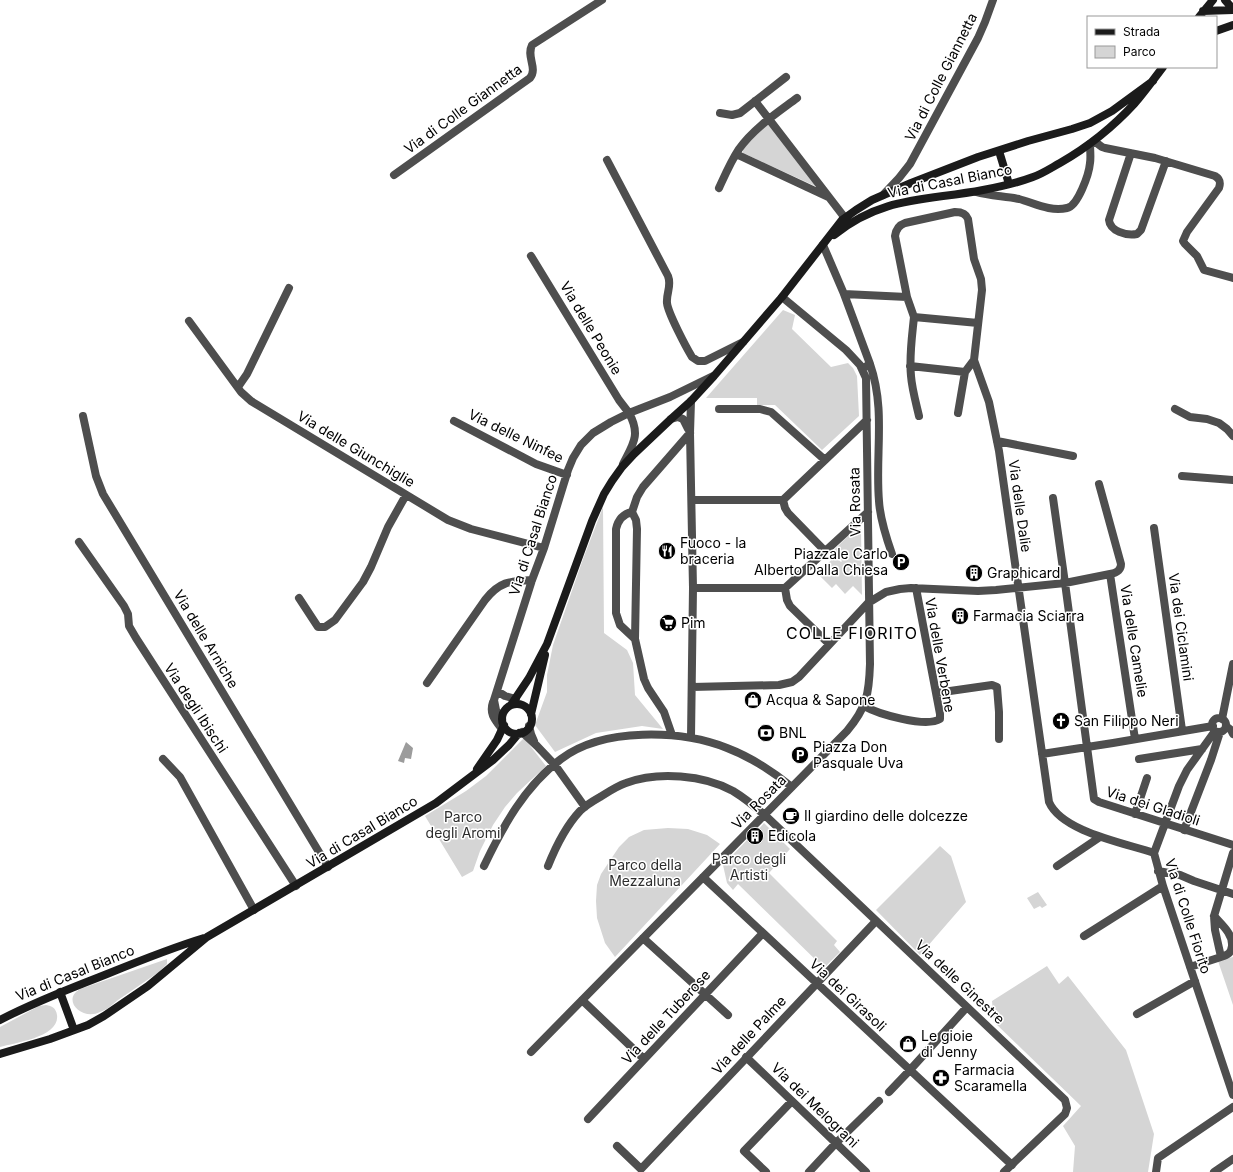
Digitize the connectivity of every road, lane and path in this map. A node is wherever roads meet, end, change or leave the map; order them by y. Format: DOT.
graph roads {
  1 [pos="602,0"];
  2 [pos="993,0"];
  3 [pos="1213,0"];
  4 [pos="1225,0"];
  5 [pos="1233,9"];
  6 [pos="1201,14"];
  7 [pos="1233,25"];
  8 [pos="1217,31"];
  9 [pos="1162,68"];
  10 [pos="786,77"];
  11 [pos="1153,80"];
  12 [pos="797,98"];
  13 [pos="756,101"];
  14 [pos="720,113"];
  15 [pos="769,119"];
  16 [pos="1092,143"];
  17 [pos="1102,147"];
  18 [pos="999,150"];
  19 [pos="1130,153"];
  20 [pos="736,154"];
  21 [pos="607,160"];
  22 [pos="1166,161"];
  23 [pos="1091,162"];
  24 [pos="910,164"];
  25 [pos="394,175"];
  26 [pos="923,179"];
  27 [pos="1009,184"];
  28 [pos="719,188"];
  29 [pos="976,192"];
  30 [pos="881,196"];
  31 [pos="829,197"];
  32 [pos="845,218"];
  33 [pos="823,245"];
  34 [pos="531,256"];
  35 [pos="1233,277"];
  36 [pos="289,288"];
  37 [pos="844,294"];
  38 [pos="782,297"];
  39 [pos="907,297"];
  40 [pos="914,317"];
  41 [pos="189,321"];
  42 [pos="978,323"];
  43 [pos="744,342"];
  44 [pos="974,360"];
  45 [pos="870,364"];
  46 [pos="910,366"];
  47 [pos="862,369"];
  48 [pos="965,372"];
  49 [pos="714,376"];
  50 [pos="238,387"];
  51 [pos="691,401"];
  52 [pos="719,409"];
  53 [pos="1175,410"];
  54 [pos="630,413"];
  55 [pos="958,414"];
  56 [pos="83,416"];
  57 [pos="919,416"];
  58 [pos="671,418"];
  59 [pos="454,420"];
  60 [pos="867,420"];
  61 [pos="690,433"];
  62 [pos="1233,436"];
  63 [pos="997,441"];
  64 [pos="1073,456"];
  65 [pos="825,460"];
  66 [pos="622,467"];
  67 [pos="567,475"];
  68 [pos="1182,476"];
  69 [pos="1233,480"];
  70 [pos="1099,484"];
  71 [pos="406,495"];
  72 [pos="1053,498"];
  73 [pos="692,500"];
  74 [pos="783,500"];
  75 [pos="632,512"];
  76 [pos="868,512"];
  77 [pos="1154,528"];
  78 [pos="79,542"];
  79 [pos="544,548"];
  80 [pos="825,551"];
  81 [pos="892,554"];
  82 [pos="1110,574"];
  83 [pos="532,580"];
  84 [pos="1065,583"];
  85 [pos="692,588"];
  86 [pos="785,588"];
  87 [pos="916,588"];
  88 [pos="1019,588"];
  89 [pos="299,598"];
  90 [pos="868,603"];
  91 [pos="636,639"];
  92 [pos="547,644"];
  93 [pos="829,644"];
  94 [pos="1233,664"];
  95 [pos="427,683"];
  96 [pos="692,687"];
  97 [pos="497,691"];
  98 [pos="936,693"];
  99 [pos="513,702"];
  100 [pos="864,706"];
  101 [pos="531,714"];
  102 [pos="503,724"];
  103 [pos="529,726"];
  104 [pos="1219,727"];
  105 [pos="1182,730"];
  106 [pos="521,733"];
  107 [pos="1233,734"];
  108 [pos="672,735"];
  109 [pos="691,737"];
  110 [pos="1135,739"];
  111 [pos="999,740"];
  112 [pos="537,746"];
  113 [pos="1087,746"];
  114 [pos="1202,749"];
  115 [pos="1042,754"];
  116 [pos="163,759"];
  117 [pos="1139,759"];
  118 [pos="554,765"];
  119 [pos="473,775"];
  120 [pos="1147,778"];
  121 [pos="792,787"];
  122 [pos="585,807"];
  123 [pos="1135,814"];
  124 [pos="764,815"];
  125 [pos="1165,824"];
  126 [pos="1184,830"];
  127 [pos="1100,837"];
  128 [pos="1233,845"];
  129 [pos="1233,852"];
  130 [pos="1154,853"];
  131 [pos="484,866"];
  132 [pos="548,866"];
  133 [pos="1057,866"];
  134 [pos="328,867"];
  135 [pos="1158,871"];
  136 [pos="703,877"];
  137 [pos="296,886"];
  138 [pos="1163,886"];
  139 [pos="1222,890"];
  140 [pos="1233,894"];
  141 [pos="254,910"];
  142 [pos="1214,916"];
  143 [pos="876,921"];
  144 [pos="763,933"];
  145 [pos="1084,936"];
  146 [pos="207,937"];
  147 [pos="643,938"];
  148 [pos="1222,957"];
  149 [pos="1190,967"];
  150 [pos="1194,981"];
  151 [pos="816,983"];
  152 [pos="60,992"];
  153 [pos="705,995"];
  154 [pos="582,1000"];
  155 [pos="967,1007"];
  156 [pos="1136,1014"];
  157 [pos="728,1015"];
  158 [pos="0,1020"];
  159 [pos="74,1030"];
  160 [pos="532,1052"];
  161 [pos="0,1054"];
  162 [pos="746,1057"];
  163 [pos="644,1059"];
  164 [pos="910,1070"];
  165 [pos="889,1092"];
  166 [pos="1233,1095"];
  167 [pos="792,1101"];
  168 [pos="879,1101"];
  169 [pos="1233,1108"];
  170 [pos="588,1119"];
  171 [pos="836,1143"];
  172 [pos="617,1146"];
  173 [pos="1233,1159"];
  174 [pos="1012,1165"];
  175 [pos="766,1172"];
  176 [pos="809,1172"];
  177 [pos="866,1172"];
  178 [pos="1004,1172"];
  179 [pos="1156,1172"];
  180 [pos="1214,1172"];
  1 -- 25 [label="street, Via di Colle Giannetta"];
  2 -- 24 [label="street, Via di Colle Giannetta"];
  3 -- 6 [label="main road"];
  4 -- 5 [label="main road"];
  5 -- 6 [label="main road"];
  7 -- 8 [label="main road"];
  9 -- 11 [label="main road, Via di Casal Bianco"];
  10 -- 13 [label="street"];
  11 -- 16 [label="main road, Via di Casal Bianco"];
  11 -- 18 [label="main road, Via di Casal Bianco"];
  12 -- 15 [label="street"];
  13 -- 14 [label="street"];
  13 -- 15 [label="street"];
  15 -- 20 [label="street"];
  15 -- 31 [label="street"];
  16 -- 17 [label="street"];
  16 -- 23 [label="street"];
  16 -- 27 [label="main road, Via di Casal Bianco"];
  17 -- 19 [label="street"];
  17 -- 23 [label="street"];
  18 -- 26 [label="main road, Via di Casal Bianco"];
  18 -- 27 [label="main road"];
  19 -- 22 [label="street"];
  19 -- 22 [label="street"];
  20 -- 28 [label="street"];
  20 -- 31 [label="street"];
  21 -- 43 [label="street"];
  22 -- 35 [label="street"];
  23 -- 29 [label="street"];
  24 -- 26 [label="street"];
  24 -- 30 [label="street, Via di Colle Giannetta"];
  26 -- 30 [label="main road, Via di Casal Bianco"];
  27 -- 29 [label="main road, Via di Casal Bianco"];
  29 -- 33 [label="main road, Via di Casal Bianco"];
  30 -- 32 [label="main road, Via di Casal Bianco"];
  31 -- 32 [label="street"];
  32 -- 33 [label="main road, Via di Casal Bianco"];
  33 -- 37 [label="street, Via Rosata"];
  33 -- 38 [label="main road, Via di Casal Bianco"];
  34 -- 54 [label="street, Via delle Peonie"];
  36 -- 50 [label="street"];
  37 -- 39 [label="street"];
  37 -- 45 [label="street, Via Rosata"];
  38 -- 43 [label="main road, Via di Casal Bianco"];
  38 -- 47 [label="street, Via Rosata"];
  39 -- 40 [label="street"];
  39 -- 42 [label="street"];
  40 -- 42 [label="street"];
  40 -- 46 [label="street"];
  41 -- 50 [label="street, Via delle Giunchiglie"];
  42 -- 44 [label="street"];
  43 -- 49 [label="main road, Via di Casal Bianco"];
  44 -- 48 [label="street"];
  44 -- 63 [label="street, Via delle Dalie"];
  45 -- 47 [label="street"];
  45 -- 81 [label="street, Via Rosata"];
  46 -- 48 [label="street"];
  46 -- 57 [label="street"];
  47 -- 60 [label="street, Via Rosata"];
  48 -- 55 [label="street"];
  49 -- 51 [label="main road, Via di Casal Bianco"];
  49 -- 54 [label="street, Via di Casal Bianco"];
  50 -- 71 [label="street, Via delle Giunchiglie"];
  51 -- 58 [label="main road, Via di Casal Bianco"];
  51 -- 61 [label="street"];
  52 -- 65 [label="street"];
  53 -- 62 [label="street"];
  54 -- 66 [label="street, Via di Casal Bianco"];
  54 -- 67 [label="street, Via di Casal Bianco"];
  56 -- 134 [label="street, Via delle Arniche"];
  58 -- 61 [label="street"];
  58 -- 66 [label="main road, Via di Casal Bianco"];
  59 -- 67 [label="street, Via delle Ninfee"];
  60 -- 65 [label="street"];
  60 -- 76 [label="street, Via Rosata"];
  61 -- 73 [label="street"];
  61 -- 75 [label="street"];
  63 -- 64 [label="street"];
  63 -- 88 [label="street, Via delle Dalie"];
  65 -- 74 [label="street"];
  66 -- 92 [label="main road, Via di Casal Bianco"];
  67 -- 79 [label="street, Via di Casal Bianco"];
  68 -- 69 [label="street"];
  70 -- 82 [label="street, Via delle Camelie"];
  71 -- 79 [label="street, Via delle Giunchiglie"];
  71 -- 89 [label="street"];
  72 -- 84 [label="street"];
  73 -- 74 [label="street"];
  73 -- 85 [label="street"];
  74 -- 80 [label="street"];
  75 -- 91 [label="street"];
  75 -- 91 [label="street"];
  76 -- 80 [label="street"];
  76 -- 90 [label="street, Via Rosata"];
  77 -- 105 [label="street, Via dei Ciclamini"];
  78 -- 137 [label="street, Via degli Ibischi"];
  79 -- 83 [label="street, Via di Casal Bianco"];
  80 -- 86 [label="street"];
  82 -- 84 [label="street"];
  82 -- 110 [label="street, Via delle Camelie"];
  83 -- 95 [label="street"];
  83 -- 97 [label="street, Via di Casal Bianco"];
  84 -- 88 [label="street"];
  84 -- 113 [label="street"];
  85 -- 86 [label="street"];
  85 -- 96 [label="street"];
  86 -- 93 [label="street"];
  87 -- 88 [label="street"];
  87 -- 90 [label="street"];
  87 -- 98 [label="street, Via delle Verbene"];
  88 -- 115 [label="street, Via delle Dalie"];
  90 -- 93 [label="street"];
  90 -- 100 [label="street, Via Rosata"];
  91 -- 108 [label="street"];
  92 -- 99 [label="main road, Via di Casal Bianco"];
  92 -- 101 [label="main road"];
  93 -- 96 [label="street"];
  94 -- 104 [label="street, Via di Colle Fiorito"];
  96 -- 109 [label="street"];
  97 -- 99 [label="street"];
  97 -- 102 [label="street, Via di Casal Bianco"];
  98 -- 100 [label="street, Via delle Verbene"];
  98 -- 111 [label="street"];
  99 -- 101 [label="main road"];
  99 -- 102 [label="main road"];
  100 -- 121 [label="street, Via Rosata"];
  101 -- 103 [label="main road"];
  102 -- 106 [label="main road"];
  102 -- 119 [label="main road"];
  103 -- 106 [label="main road"];
  103 -- 112 [label="street"];
  104 -- 105 [label="street"];
  104 -- 107 [label="street"];
  104 -- 114 [label="street, Via di Colle Fiorito"];
  104 -- 126 [label="street"];
  105 -- 110 [label="street"];
  106 -- 112 [label="street"];
  106 -- 119 [label="main road, Via di Casal Bianco"];
  108 -- 109 [label="street"];
  108 -- 118 [label="street"];
  109 -- 121 [label="street"];
  110 -- 113 [label="street"];
  112 -- 118 [label="street"];
  113 -- 115 [label="street"];
  113 -- 123 [label="street, Via dei Gladioli"];
  114 -- 117 [label="street"];
  114 -- 125 [label="street, Via di Colle Fiorito"];
  115 -- 127 [label="street, Via delle Dalie"];
  116 -- 141 [label="street"];
  118 -- 122 [label="street"];
  118 -- 131 [label="street"];
  119 -- 134 [label="main road, Via di Casal Bianco"];
  120 -- 123 [label="street"];
  121 -- 124 [label="street, Via Rosata"];
  122 -- 124 [label="street, Via delle Ginestre"];
  122 -- 132 [label="street, Via delle Ginestre"];
  123 -- 125 [label="street, Via dei Gladioli"];
  124 -- 136 [label="street, Via Rosata"];
  124 -- 143 [label="street, Via delle Ginestre"];
  125 -- 126 [label="street, Via dei Gladioli"];
  125 -- 130 [label="street, Via di Colle Fiorito"];
  126 -- 128 [label="street, Via dei Gladioli"];
  127 -- 130 [label="street, Via delle Dalie"];
  127 -- 133 [label="street"];
  129 -- 139 [label="street"];
  130 -- 135 [label="street, Via di Colle Fiorito"];
  134 -- 137 [label="main road, Via di Casal Bianco"];
  135 -- 138 [label="street, Via di Colle Fiorito"];
  135 -- 139 [label="street"];
  136 -- 144 [label="street, Via dei Girasoli"];
  136 -- 147 [label="street, Via Rosata"];
  137 -- 141 [label="main road, Via di Casal Bianco"];
  138 -- 145 [label="street"];
  138 -- 149 [label="street, Via di Colle Fiorito"];
  139 -- 140 [label="street"];
  139 -- 142 [label="street"];
  141 -- 146 [label="main road, Via di Casal Bianco"];
  142 -- 148 [label="street"];
  142 -- 148 [label="street"];
  143 -- 151 [label="street, Via delle Palme"];
  143 -- 155 [label="street, Via delle Ginestre"];
  144 -- 151 [label="street, Via dei Girasoli"];
  144 -- 153 [label="street, Via delle Tuberose"];
  146 -- 152 [label="main road, Via di Casal Bianco"];
  146 -- 159 [label="main road, Via di Casal Bianco"];
  147 -- 153 [label="street"];
  147 -- 154 [label="street, Via Rosata"];
  148 -- 149 [label="street"];
  149 -- 150 [label="street, Via di Colle Fiorito"];
  150 -- 156 [label="street"];
  150 -- 166 [label="street, Via di Colle Fiorito"];
  151 -- 162 [label="street, Via delle Palme"];
  151 -- 164 [label="street, Via dei Girasoli"];
  152 -- 158 [label="main road, Via di Casal Bianco"];
  152 -- 159 [label="main road"];
  153 -- 157 [label="street"];
  153 -- 163 [label="street, Via delle Tuberose"];
  154 -- 160 [label="street, Via Rosata"];
  154 -- 163 [label="street"];
  155 -- 164 [label="street"];
  155 -- 174 [label="street, Via delle Ginestre"];
  159 -- 161 [label="main road, Via di Casal Bianco"];
  162 -- 167 [label="street, Via dei Melograni"];
  162 -- 172 [label="street, Via delle Palme"];
  163 -- 170 [label="street, Via delle Tuberose"];
  164 -- 165 [label="street"];
  164 -- 174 [label="street, Via dei Girasoli"];
  167 -- 171 [label="street, Via dei Melograni"];
  167 -- 175 [label="street"];
  168 -- 171 [label="street"];
  169 -- 179 [label="street"];
  171 -- 176 [label="street"];
  171 -- 177 [label="street, Via dei Melograni"];
  173 -- 180 [label="street"];
  174 -- 178 [label="street, Via delle Ginestre"];
}
